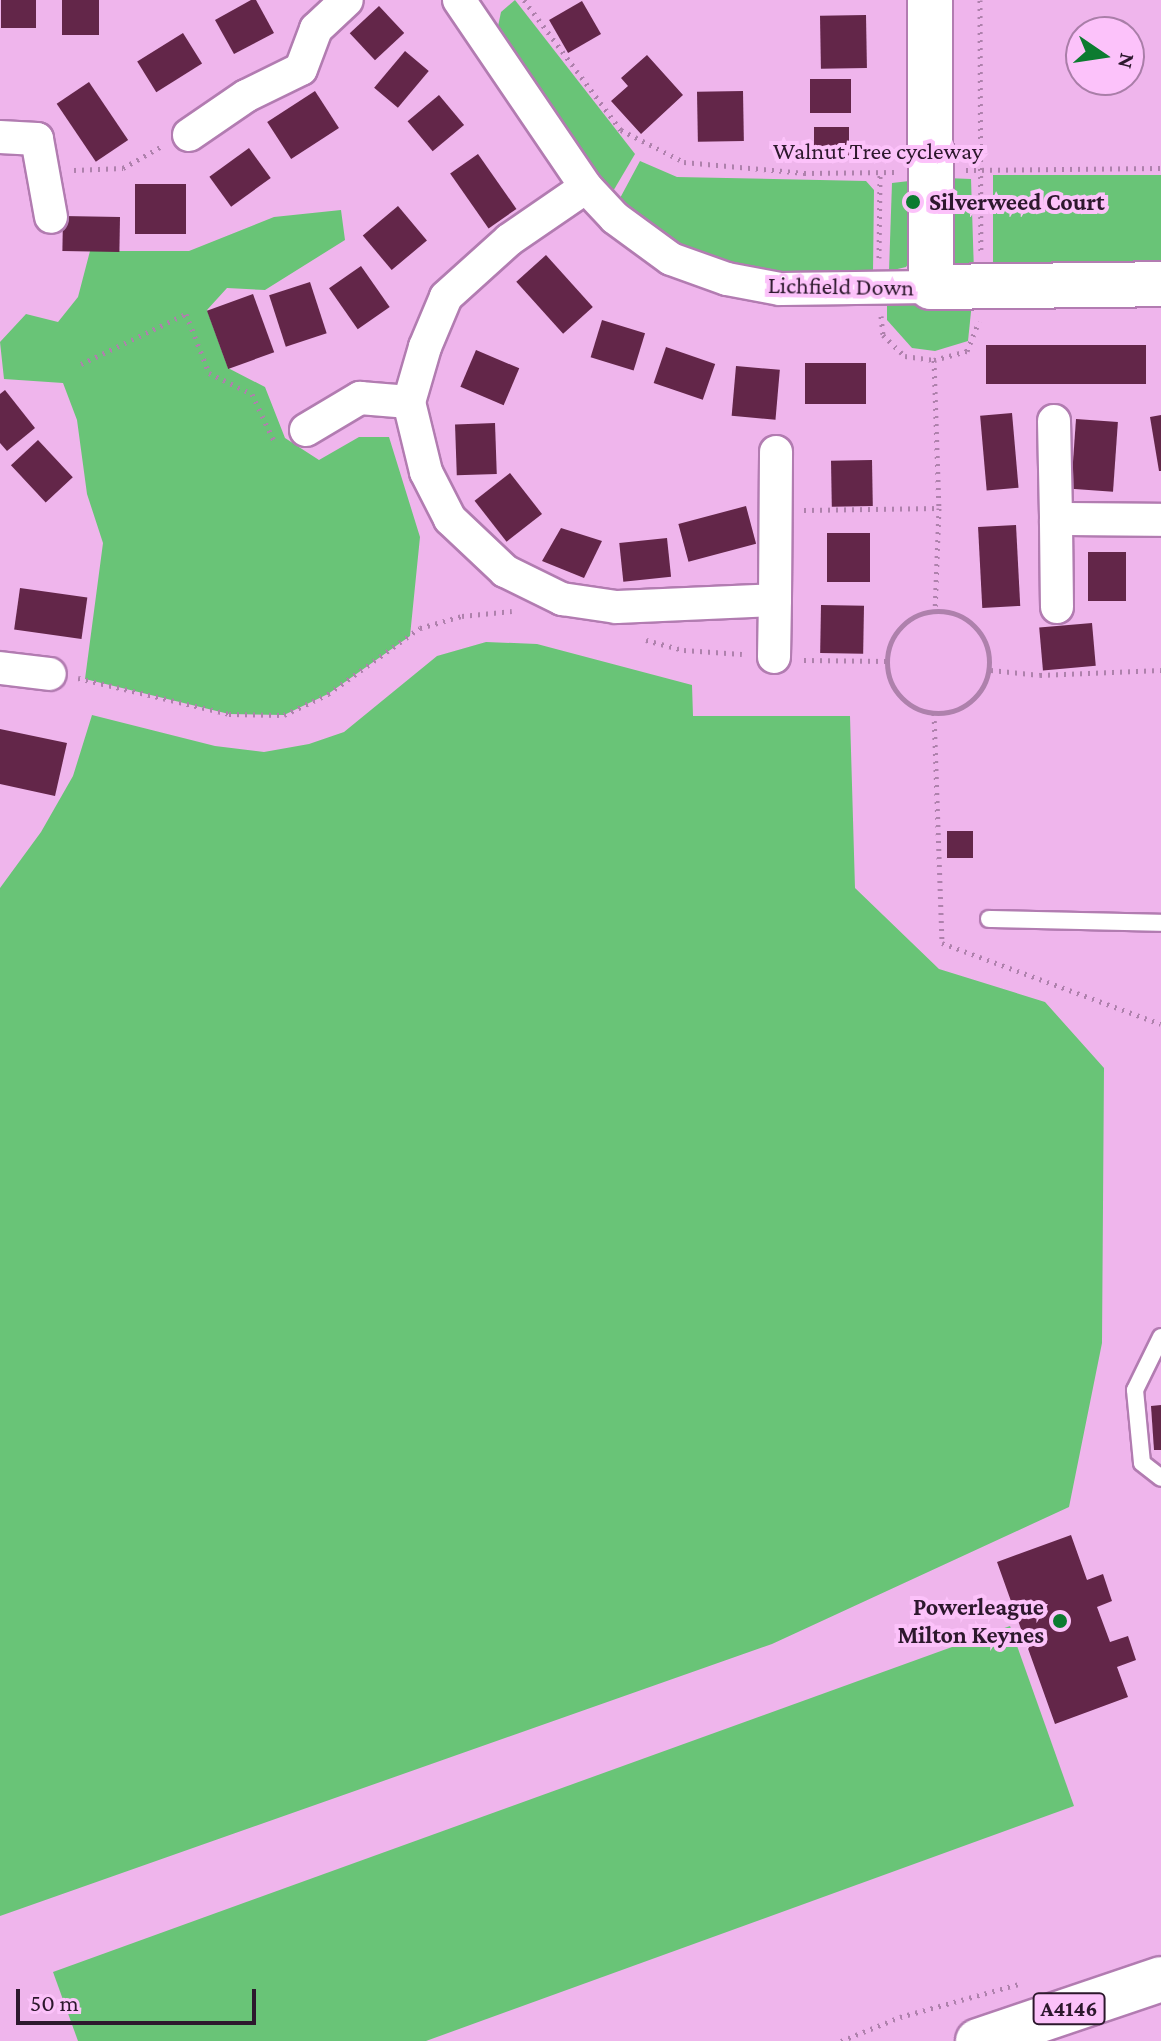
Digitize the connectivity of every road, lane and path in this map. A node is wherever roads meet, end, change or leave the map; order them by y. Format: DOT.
graph roads {
  1 [pos="347,0"];
  2 [pos="524,0"];
  3 [pos="930,0"];
  4 [pos="475,6"];
  5 [pos="189,135"];
  6 [pos="0,137"];
  7 [pos="1161,168"];
  8 [pos="43,171"];
  9 [pos="931,171"];
  10 [pos="586,187"];
  11 [pos="51,217"];
  12 [pos="1161,284"];
  13 [pos="931,287"];
  14 [pos="934,360"];
  15 [pos="81,364"];
  16 [pos="409,402"];
  17 [pos="1054,421"];
  18 [pos="306,430"];
  19 [pos="776,452"];
  20 [pos="939,508"];
  21 [pos="793,510"];
  22 [pos="1056,519"];
  23 [pos="1161,520"];
  24 [pos="775,600"];
  25 [pos="1057,607"];
  26 [pos="935,611"];
  27 [pos="525,612"];
  28 [pos="640,638"];
  29 [pos="774,657"];
  30 [pos="887,661"];
  31 [pos="0,668"];
  32 [pos="991,670"];
  33 [pos="1161,670"];
  34 [pos="50,674"];
  35 [pos="989,919"];
  36 [pos="1161,923"];
  37 [pos="1161,1337"];
  38 [pos="1161,1478"];
  39 [pos="1161,1979"];
  40 [pos="1023,1983"];
  41 [pos="841,2041"];
  42 [pos="978,2041"];
  1 -- 5 [label="street"];
  2 -- 9 [label="path, Walnut Tree cycleway"];
  3 -- 9 [label="main road"];
  4 -- 10 [label="street, Lichfield Down"];
  5 -- 8 [label="path"];
  6 -- 8 [label="street"];
  7 -- 9 [label="path, Walnut Tree cycleway"];
  8 -- 11 [label="street"];
  9 -- 13 [label="main road"];
  10 -- 13 [label="street, Lichfield Down"];
  10 -- 16 [label="street"];
  12 -- 13 [label="main road, Lichfield Down"];
  14 -- 20 [label="path"];
  15 -- 18 [label="path"];
  16 -- 18 [label="street"];
  16 -- 24 [label="street"];
  17 -- 22 [label="street"];
  19 -- 24 [label="street"];
  20 -- 21 [label="path"];
  20 -- 26 [label="path"];
  22 -- 23 [label="street"];
  22 -- 25 [label="street"];
  24 -- 29 [label="street"];
  26 -- 30 [label="path"];
  26 -- 32 [label="path"];
  27 -- 34 [label="path"];
  28 -- 29 [label="path"];
  29 -- 30 [label="path"];
  30 -- 32 [label="path"];
  31 -- 34 [label="street"];
  32 -- 33 [label="path"];
  35 -- 36 [label="lane"];
  37 -- 38 [label="lane"];
  39 -- 42 [label="main road, A4146"];
  40 -- 41 [label="path"];
}
